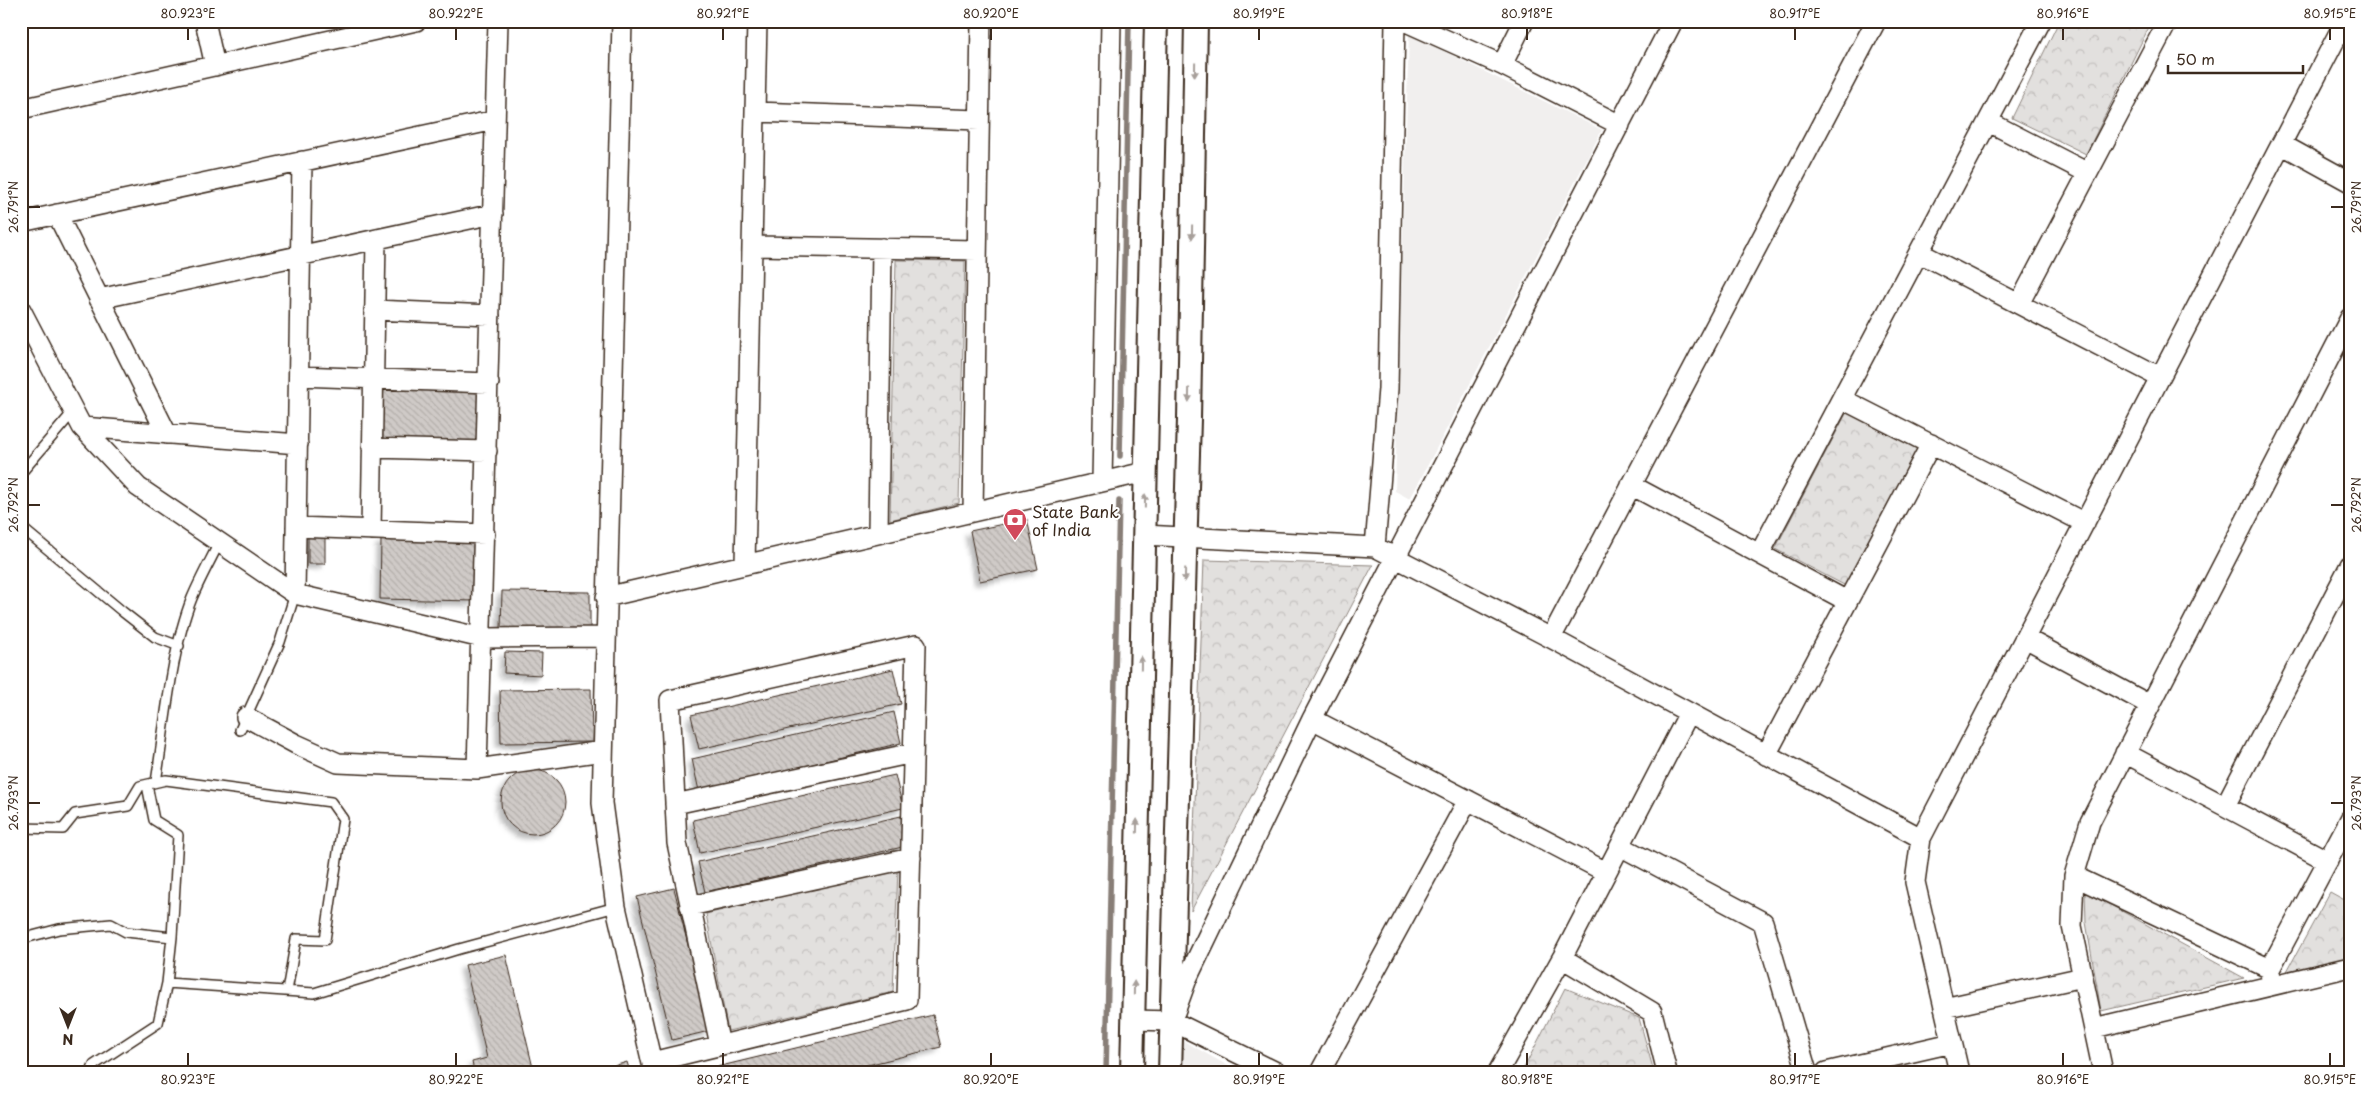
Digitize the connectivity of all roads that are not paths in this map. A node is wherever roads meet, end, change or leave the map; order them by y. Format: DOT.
graph roads {
  1 [pos="205,21"];
  2 [pos="416,21"];
  3 [pos="498,21"];
  4 [pos="622,21"];
  5 [pos="757,21"];
  6 [pos="981,21"];
  7 [pos="1111,21"];
  8 [pos="1156,21"];
  9 [pos="1196,21"];
  10 [pos="1395,21"];
  11 [pos="1404,21"];
  12 [pos="1524,21"];
  13 [pos="1673,21"];
  14 [pos="1876,21"];
  15 [pos="2041,21"];
  16 [pos="2168,21"];
  17 [pos="2346,25"];
  18 [pos="1502,65"];
  19 [pos="215,66"];
  20 [pos="21,109"];
  21 [pos="754,112"];
  22 [pos="495,120"];
  23 [pos="979,120"];
  24 [pos="1989,122"];
  25 [pos="1620,126"];
  26 [pos="2281,144"];
  27 [pos="302,161"];
  28 [pos="2088,173"];
  29 [pos="2350,182"];
  30 [pos="57,214"];
  31 [pos="493,214"];
  32 [pos="21,222"];
  33 [pos="376,239"];
  34 [pos="752,246"];
  35 [pos="882,248"];
  36 [pos="977,250"];
  37 [pos="1920,253"];
  38 [pos="301,255"];
  39 [pos="99,299"];
  40 [pos="2020,304"];
  41 [pos="21,310"];
  42 [pos="374,310"];
  43 [pos="490,315"];
  44 [pos="2350,318"];
  45 [pos="2343,346"];
  46 [pos="299,376"];
  47 [pos="2160,377"];
  48 [pos="373,379"];
  49 [pos="489,383"];
  50 [pos="1842,399"];
  51 [pos="78,420"];
  52 [pos="167,434"];
  53 [pos="298,444"];
  54 [pos="1930,444"];
  55 [pos="372,448"];
  56 [pos="487,451"];
  57 [pos="1145,472"];
  58 [pos="21,473"];
  59 [pos="1102,481"];
  60 [pos="1631,485"];
  61 [pos="973,511"];
  62 [pos="2084,523"];
  63 [pos="21,527"];
  64 [pos="296,527"];
  65 [pos="370,530"];
  66 [pos="878,533"];
  67 [pos="485,534"];
  68 [pos="1144,536"];
  69 [pos="1186,536"];
  70 [pos="219,543"];
  71 [pos="1375,547"];
  72 [pos="1760,553"];
  73 [pos="1396,558"];
  74 [pos="745,564"];
  75 [pos="2350,565"];
  76 [pos="295,594"];
  77 [pos="606,597"];
  78 [pos="1847,602"];
  79 [pos="605,637"];
  80 [pos="482,638"];
  81 [pos="1551,638"];
  82 [pos="2024,638"];
  83 [pos="179,646"];
  84 [pos="2150,705"];
  85 [pos="1689,713"];
  86 [pos="1312,719"];
  87 [pos="243,724"];
  88 [pos="603,751"];
  89 [pos="913,753"];
  90 [pos="2125,753"];
  91 [pos="1766,755"];
  92 [pos="477,769"];
  93 [pos="151,783"];
  94 [pos="1468,800"];
  95 [pos="675,804"];
  96 [pos="2225,806"];
  97 [pos="2350,819"];
  98 [pos="21,828"];
  99 [pos="1921,838"];
  100 [pos="1620,846"];
  101 [pos="911,858"];
  102 [pos="2328,861"];
  103 [pos="1606,872"];
  104 [pos="2074,876"];
  105 [pos="690,906"];
  106 [pos="616,907"];
  107 [pos="172,937"];
  108 [pos="21,939"];
  109 [pos="1562,958"];
  110 [pos="2350,967"];
  111 [pos="2083,977"];
  112 [pos="2270,978"];
  113 [pos="167,982"];
  114 [pos="288,992"];
  115 [pos="1944,1008"];
  116 [pos="1133,1020"];
  117 [pos="1172,1021"];
  118 [pos="2094,1028"];
  119 [pos="1952,1043"];
  120 [pos="720,1046"];
  121 [pos="653,1067"];
  122 [pos="91,1072"];
  123 [pos="1132,1072"];
  124 [pos="1170,1072"];
  125 [pos="1276,1072"];
  126 [pos="1320,1072"];
  127 [pos="1498,1072"];
  128 [pos="1667,1072"];
  129 [pos="1807,1072"];
  130 [pos="1826,1072"];
  131 [pos="1959,1072"];
  132 [pos="2103,1072"];
  1 -- 19 [label="street"];
  2 -- 19 [label="street"];
  3 -- 22 [label="street"];
  4 -- 77 [label="street"];
  5 -- 21 [label="street"];
  6 -- 23 [label="street"];
  7 -- 59 [label="street"];
  8 -- 57 [label="street"];
  9 -- 69 [label="street, one-way"];
  10 -- 71 [label="street"];
  11 -- 18 [label="street"];
  12 -- 18 [label="street"];
  13 -- 25 [label="street"];
  14 -- 60 [label="street"];
  15 -- 24 [label="street"];
  16 -- 28 [label="street"];
  17 -- 26 [label="street"];
  18 -- 25 [label="street"];
  19 -- 20 [label="street"];
  21 -- 23 [label="street"];
  21 -- 34 [label="street"];
  22 -- 27 [label="street"];
  22 -- 31 [label="street"];
  23 -- 36 [label="street"];
  24 -- 28 [label="street"];
  24 -- 37 [label="street"];
  25 -- 73 [label="street"];
  26 -- 29 [label="street"];
  26 -- 47 [label="street"];
  27 -- 30 [label="street"];
  27 -- 38 [label="street"];
  28 -- 40 [label="street"];
  30 -- 32 [label="street"];
  30 -- 39 [label="street"];
  31 -- 33 [label="street"];
  31 -- 43 [label="street"];
  33 -- 38 [label="street"];
  33 -- 42 [label="street"];
  34 -- 35 [label="street"];
  34 -- 74 [label="street"];
  35 -- 36 [label="street"];
  35 -- 66 [label="street"];
  36 -- 61 [label="street"];
  37 -- 40 [label="street"];
  37 -- 50 [label="street"];
  38 -- 39 [label="street"];
  38 -- 46 [label="street"];
  39 -- 52 [label="street"];
  40 -- 47 [label="street"];
  41 -- 51 [label="street"];
  42 -- 43 [label="street"];
  42 -- 48 [label="street"];
  43 -- 49 [label="street"];
  44 -- 45 [label="street"];
  45 -- 84 [label="street"];
  46 -- 48 [label="street"];
  46 -- 53 [label="street"];
  47 -- 62 [label="street"];
  48 -- 49 [label="street"];
  48 -- 55 [label="street"];
  49 -- 56 [label="street"];
  50 -- 54 [label="street"];
  50 -- 72 [label="street"];
  51 -- 52 [label="street"];
  51 -- 58 [label="lane"];
  51 -- 70 [label="street"];
  52 -- 53 [label="street"];
  53 -- 64 [label="street"];
  54 -- 62 [label="street"];
  54 -- 78 [label="street"];
  55 -- 56 [label="street"];
  55 -- 65 [label="street"];
  56 -- 67 [label="street"];
  57 -- 59 [label="street"];
  68 -- 57 [label="street, one-way"];
  59 -- 61 [label="street"];
  60 -- 72 [label="street"];
  60 -- 81 [label="street"];
  61 -- 66 [label="street"];
  62 -- 82 [label="street"];
  63 -- 83 [label="lane"];
  64 -- 65 [label="street"];
  64 -- 76 [label="street"];
  65 -- 67 [label="street"];
  66 -- 74 [label="street"];
  67 -- 80 [label="street"];
  68 -- 69 [label="street"];
  116 -- 68 [label="street, one-way"];
  69 -- 71 [label="street"];
  69 -- 117 [label="street, one-way"];
  70 -- 76 [label="street"];
  70 -- 83 [label="lane"];
  71 -- 73 [label="street"];
  72 -- 78 [label="street"];
  73 -- 81 [label="street"];
  73 -- 86 [label="street"];
  74 -- 77 [label="street"];
  75 -- 96 [label="street"];
  76 -- 80 [label="street"];
  76 -- 87 [label="lane"];
  77 -- 79 [label="street"];
  78 -- 91 [label="street"];
  79 -- 80 [label="street"];
  79 -- 88 [label="street"];
  80 -- 92 [label="street"];
  81 -- 85 [label="street"];
  82 -- 84 [label="street"];
  82 -- 99 [label="street"];
  83 -- 93 [label="lane"];
  84 -- 90 [label="street"];
  85 -- 91 [label="street"];
  85 -- 100 [label="street"];
  86 -- 94 [label="street"];
  86 -- 117 [label="street"];
  87 -- 92 [label="street"];
  88 -- 92 [label="street"];
  88 -- 106 [label="street"];
  89 -- 95 [label="street"];
  89 -- 95 [label="street"];
  89 -- 101 [label="street"];
  90 -- 96 [label="street"];
  90 -- 104 [label="street"];
  91 -- 99 [label="street"];
  93 -- 98 [label="lane"];
  93 -- 107 [label="lane"];
  93 -- 114 [label="lane"];
  94 -- 103 [label="street"];
  94 -- 126 [label="street"];
  95 -- 105 [label="street"];
  96 -- 102 [label="street"];
  97 -- 102 [label="street"];
  99 -- 115 [label="street"];
  100 -- 103 [label="street"];
  100 -- 129 [label="street"];
  101 -- 105 [label="street"];
  101 -- 120 [label="street"];
  102 -- 112 [label="street"];
  103 -- 109 [label="street"];
  104 -- 111 [label="street"];
  104 -- 112 [label="street"];
  105 -- 120 [label="street"];
  106 -- 114 [label="lane"];
  106 -- 121 [label="street"];
  107 -- 108 [label="lane"];
  107 -- 113 [label="lane"];
  109 -- 127 [label="street"];
  109 -- 128 [label="street"];
  110 -- 112 [label="street"];
  111 -- 115 [label="street"];
  111 -- 118 [label="street"];
  112 -- 118 [label="street"];
  113 -- 114 [label="lane"];
  113 -- 122 [label="lane"];
  115 -- 119 [label="street"];
  116 -- 117 [label="street"];
  116 -- 123 [label="street"];
  117 -- 124 [label="street"];
  117 -- 125 [label="street"];
  118 -- 132 [label="street"];
  119 -- 130 [label="street"];
  119 -- 131 [label="street"];
  120 -- 121 [label="street"];
}
